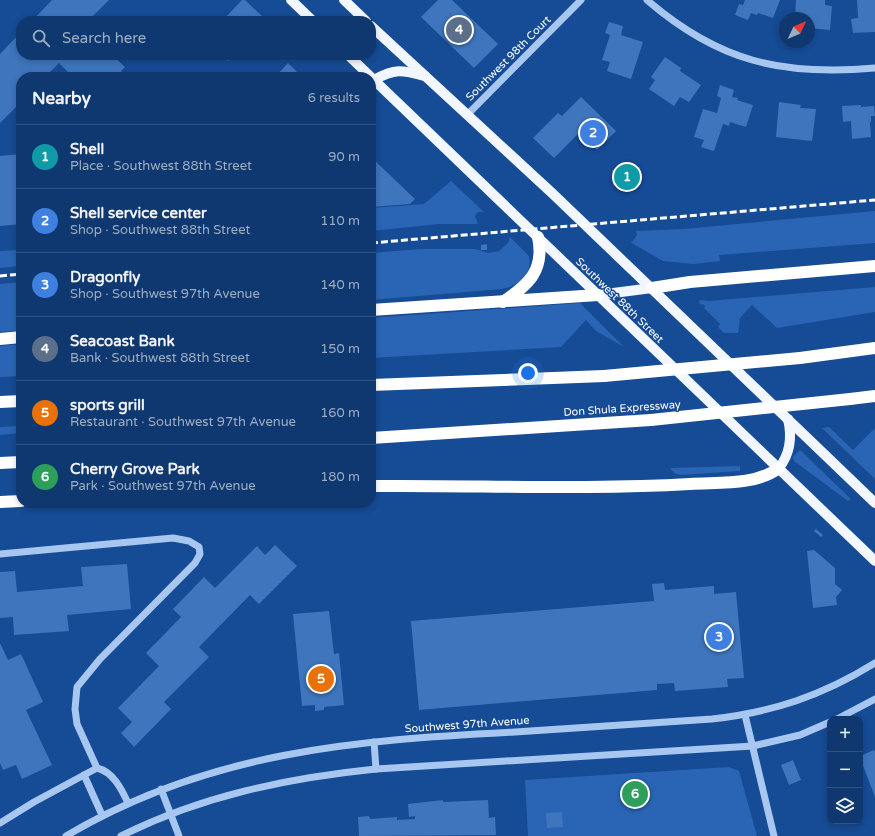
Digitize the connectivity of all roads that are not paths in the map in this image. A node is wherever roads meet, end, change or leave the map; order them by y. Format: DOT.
graph roads {
  1 [pos="291,0"];
  2 [pos="344,0"];
  3 [pos="581,0"];
  4 [pos="647,0"];
  5 [pos="308,16"];
  6 [pos="361,16"];
  7 [pos="376,31"];
  8 [pos="353,60"];
  9 [pos="875,68"];
  10 [pos="366,72"];
  11 [pos="426,76"];
  12 [pos="376,79"];
  13 [pos="376,82"];
  14 [pos="468,114"];
  15 [pos="538,237"];
  16 [pos="875,266"];
  17 [pos="652,288"];
  18 [pos="598,295"];
  19 [pos="502,303"];
  20 [pos="376,310"];
  21 [pos="16,337"];
  22 [pos="0,339"];
  23 [pos="875,348"];
  24 [pos="376,385"];
  25 [pos="875,396"];
  26 [pos="0,402"];
  27 [pos="16,402"];
  28 [pos="788,420"];
  29 [pos="376,438"];
  30 [pos="16,462"];
  31 [pos="0,464"];
  32 [pos="779,468"];
  33 [pos="376,486"];
  34 [pos="16,501"];
  35 [pos="0,502"];
  36 [pos="875,503"];
  37 [pos="0,554"];
  38 [pos="875,561"];
  39 [pos="875,663"];
  40 [pos="875,699"];
  41 [pos="745,715"];
  42 [pos="843,716"];
  43 [pos="827,723"];
  44 [pos="374,742"];
  45 [pos="753,746"];
  46 [pos="96,768"];
  47 [pos="376,769"];
  48 [pos="84,775"];
  49 [pos="161,790"];
  50 [pos="128,803"];
  51 [pos="171,814"];
  52 [pos="102,815"];
  53 [pos="0,824"];
  54 [pos="66,836"];
  55 [pos="121,836"];
  56 [pos="179,836"];
  57 [pos="774,836"];
  1 -- 5 [label="main road"];
  2 -- 6 [label="main road"];
  3 -- 14 [label="street, Southwest 98th Court"];
  4 -- 9 [label="street"];
  7 -- 11 [label="main road"];
  8 -- 10 [label="main road, Southwest 88th Street"];
  11 -- 12 [label="main road"];
  11 -- 14 [label="main road"];
  13 -- 15 [label="main road, Southwest 88th Street"];
  14 -- 17 [label="main road"];
  15 -- 18 [label="main road, Southwest 88th Street"];
  15 -- 19 [label="highway"];
  16 -- 17 [label="highway"];
  17 -- 18 [label="main road"];
  17 -- 28 [label="main road"];
  18 -- 19 [label="highway"];
  18 -- 32 [label="main road, Southwest 88th Street"];
  19 -- 20 [label="highway"];
  21 -- 22 [label="highway"];
  23 -- 24 [label="highway, bridge"];
  25 -- 29 [label="highway, Don Shula Expressway, bridge"];
  26 -- 27 [label="highway"];
  28 -- 32 [label="main road"];
  28 -- 36 [label="main road"];
  30 -- 31 [label="highway"];
  32 -- 33 [label="highway"];
  32 -- 38 [label="main road, Southwest 88th Street"];
  34 -- 35 [label="highway"];
  37 -- 46 [label="street"];
  39 -- 41 [label="street, Southwest 97th Avenue"];
  40 -- 42 [label="street"];
  41 -- 44 [label="street, Southwest 97th Avenue"];
  41 -- 45 [label="street"];
  43 -- 45 [label="street"];
  44 -- 47 [label="street"];
  44 -- 49 [label="street, Southwest 97th Avenue"];
  45 -- 47 [label="street"];
  45 -- 57 [label="street"];
  46 -- 48 [label="street"];
  46 -- 50 [label="street"];
  47 -- 51 [label="street"];
  48 -- 52 [label="street"];
  48 -- 53 [label="street"];
  49 -- 50 [label="street, Southwest 97th Avenue"];
  49 -- 51 [label="street"];
  50 -- 52 [label="street, Southwest 97th Avenue"];
  51 -- 55 [label="street"];
  51 -- 56 [label="street"];
  52 -- 54 [label="street, Southwest 97th Avenue"];
}
